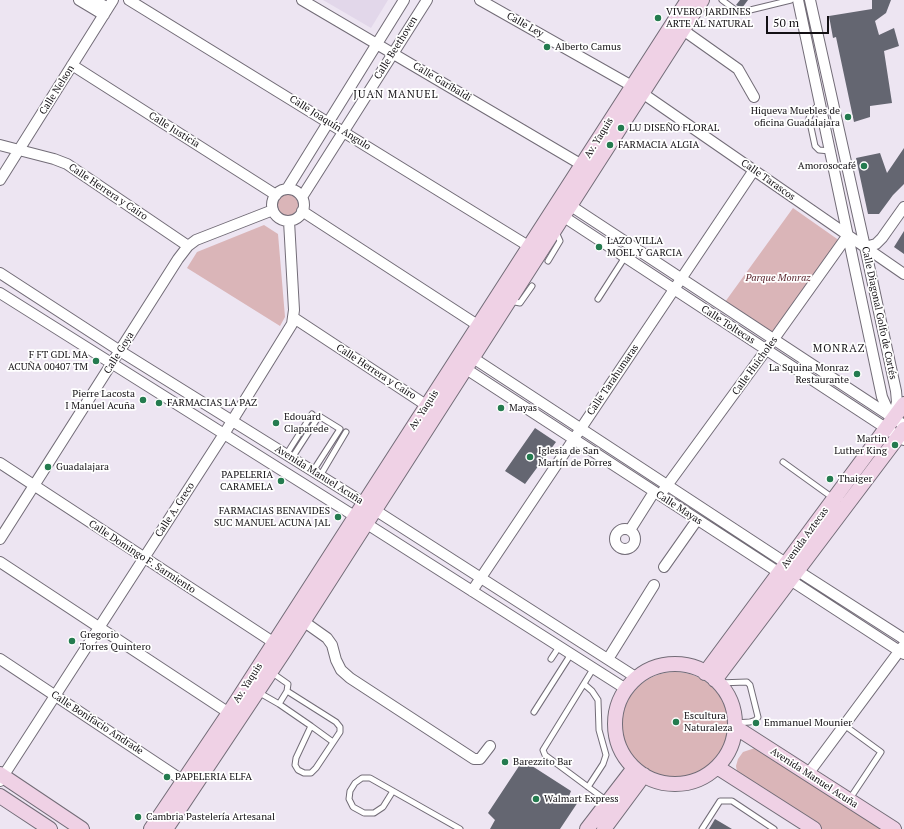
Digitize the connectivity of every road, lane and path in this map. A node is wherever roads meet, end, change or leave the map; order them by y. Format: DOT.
graph roads {
  1 [pos="129,0"];
  2 [pos="302,0"];
  3 [pos="404,0"];
  4 [pos="426,0"];
  5 [pos="480,0"];
  6 [pos="722,0"];
  7 [pos="791,0"];
  8 [pos="798,0"];
  9 [pos="810,0"];
  10 [pos="87,1"];
  11 [pos="695,1"];
  12 [pos="108,8"];
  13 [pos="683,30"];
  14 [pos="377,44"];
  15 [pos="393,53"];
  16 [pos="72,65"];
  17 [pos="637,89"];
  18 [pos="754,97"];
  19 [pos="329,122"];
  20 [pos="343,131"];
  21 [pos="0,145"];
  22 [pos="19,150"];
  23 [pos="582,165"];
  24 [pos="754,170"];
  25 [pos="0,180"];
  26 [pos="287,189"];
  27 [pos="276,195"];
  28 [pos="302,197"];
  29 [pos="904,207"];
  30 [pos="562,208"];
  31 [pos="273,210"];
  32 [pos="302,211"];
  33 [pos="289,221"];
  34 [pos="555,229"];
  35 [pos="848,235"];
  36 [pos="188,246"];
  37 [pos="530,247"];
  38 [pos="866,247"];
  39 [pos="625,257"];
  40 [pos="548,260"];
  41 [pos="0,273"];
  42 [pos="904,274"];
  43 [pos="681,278"];
  44 [pos="532,286"];
  45 [pos="674,289"];
  46 [pos="0,293"];
  47 [pos="598,299"];
  48 [pos="510,300"];
  49 [pos="294,318"];
  50 [pos="479,326"];
  51 [pos="774,339"];
  52 [pos="766,350"];
  53 [pos="120,351"];
  54 [pos="464,360"];
  55 [pos="112,364"];
  56 [pos="904,404"];
  57 [pos="432,409"];
  58 [pos="312,414"];
  59 [pos="232,421"];
  60 [pos="581,429"];
  61 [pos="898,429"];
  62 [pos="346,432"];
  63 [pos="224,434"];
  64 [pos="574,439"];
  65 [pos="289,456"];
  66 [pos="782,462"];
  67 [pos="0,463"];
  68 [pos="317,473"];
  69 [pos="34,485"];
  70 [pos="667,485"];
  71 [pos="657,494"];
  72 [pos="834,498"];
  73 [pos="370,506"];
  74 [pos="361,520"];
  75 [pos="697,520"];
  76 [pos="630,530"];
  77 [pos="0,539"];
  78 [pos="144,558"];
  79 [pos="0,562"];
  80 [pos="664,567"];
  81 [pos="788,572"];
  82 [pos="481,578"];
  83 [pos="654,585"];
  84 [pos="472,591"];
  85 [pos="303,621"];
  86 [pos="100,628"];
  87 [pos="904,639"];
  88 [pos="279,647"];
  89 [pos="559,647"];
  90 [pos="902,650"];
  91 [pos="571,654"];
  92 [pos="0,659"];
  93 [pos="551,659"];
  94 [pos="608,659"];
  95 [pos="593,669"];
  96 [pos="271,671"];
  97 [pos="637,678"];
  98 [pos="713,679"];
  99 [pos="584,684"];
  100 [pos="252,688"];
  101 [pos="287,690"];
  102 [pos="626,690"];
  103 [pos="56,696"];
  104 [pos="279,704"];
  105 [pos="534,712"];
  106 [pos="229,713"];
  107 [pos="735,725"];
  108 [pos="844,725"];
  109 [pos="311,726"];
  110 [pos="334,742"];
  111 [pos="490,746"];
  112 [pos="717,767"];
  113 [pos="639,772"];
  114 [pos="808,774"];
  115 [pos="1,778"];
  116 [pos="188,784"];
  117 [pos="588,787"];
  118 [pos="393,791"];
  119 [pos="0,796"];
  120 [pos="848,800"];
  121 [pos="608,802"];
  122 [pos="158,826"];
  123 [pos="591,827"];
  124 [pos="50,829"];
  125 [pos="82,829"];
  126 [pos="460,829"];
  127 [pos="702,829"];
  128 [pos="774,829"];
  129 [pos="814,829"];
  130 [pos="894,829"];
  1 -- 19 [label="street, Calle Joaquín Angulo"];
  2 -- 14 [label="street, Calle Garibaldi"];
  3 -- 14 [label="street, Calle Beethoven"];
  4 -- 15 [label="street, Calle Beethoven"];
  5 -- 17 [label="street, Calle Ley"];
  6 -- 7 [label="lane"];
  8 -- 35 [label="street, Calle Diagonal Golfo de Cortés"];
  9 -- 38 [label="street, Calle Diagonal Golfo de Cortés"];
  10 -- 12 [label="street"];
  11 -- 13 [label="street, Av. Yaquis"];
  11 -- 17 [label="street, Av. Yaquis"];
  12 -- 16 [label="street, Calle Nelson"];
  13 -- 17 [label="street, Av. Yaquis"];
  13 -- 18 [label="street"];
  14 -- 15 [label="street, Calle Garibaldi"];
  14 -- 19 [label="street, Calle Beethoven"];
  15 -- 20 [label="street, Calle Beethoven"];
  15 -- 23 [label="street, Calle Garibaldi"];
  16 -- 22 [label="street, Calle Nelson"];
  16 -- 27 [label="street, Calle Justicia"];
  17 -- 23 [label="street, Av. Yaquis"];
  17 -- 24 [label="street, Calle Tarascos"];
  17 -- 30 [label="street, Av. Yaquis"];
  19 -- 20 [label="street, Calle Joaquín Angulo"];
  19 -- 26 [label="street, Calle Beethoven"];
  20 -- 28 [label="street, Calle Beethoven"];
  20 -- 37 [label="street, Calle Joaquín Angulo"];
  21 -- 22 [label="street, Calle Herrera y Cairo"];
  22 -- 25 [label="street, Calle Nelson"];
  22 -- 36 [label="street, Calle Herrera y Cairo"];
  23 -- 30 [label="street, Av. Yaquis"];
  24 -- 35 [label="street, Calle Tarascos"];
  24 -- 43 [label="street, Calle Tarahumaras"];
  26 -- 27 [label="street"];
  26 -- 28 [label="street"];
  27 -- 31 [label="street"];
  28 -- 32 [label="street"];
  29 -- 38 [label="street"];
  30 -- 34 [label="street, Av. Yaquis"];
  30 -- 37 [label="street, Av. Yaquis"];
  30 -- 39 [label="street, Calle Toltecas"];
  30 -- 43 [label="street, Calle Toltecas"];
  31 -- 33 [label="street"];
  31 -- 36 [label="street, Calle Goya"];
  32 -- 33 [label="street"];
  32 -- 50 [label="street"];
  33 -- 49 [label="street"];
  34 -- 40 [label="lane"];
  34 -- 48 [label="street, Av. Yaquis"];
  35 -- 38 [label="street, Calle Tarascos"];
  35 -- 51 [label="street, Calle Huicholes"];
  35 -- 61 [label="street, Calle Diagonal Golfo de Cortés"];
  36 -- 53 [label="street, Calle Goya"];
  37 -- 50 [label="street, Av. Yaquis"];
  38 -- 42 [label="street, Calle Tarascos"];
  38 -- 61 [label="street, Calle Diagonal Golfo de Cortés"];
  39 -- 45 [label="street, Calle Toltecas"];
  39 -- 47 [label="lane"];
  41 -- 53 [label="street, Avenida Manuel Acuña"];
  43 -- 45 [label="street, Calle Tarahumaras"];
  43 -- 51 [label="street, Calle Toltecas"];
  44 -- 48 [label="lane"];
  45 -- 52 [label="street, Calle Toltecas"];
  45 -- 60 [label="street, Calle Tarahumaras"];
  46 -- 55 [label="street, Avenida Manuel Acuña"];
  48 -- 54 [label="street, Av. Yaquis"];
  49 -- 57 [label="street, Calle Herrera y Cairo"];
  49 -- 59 [label="street, Calle A. Greco"];
  50 -- 54 [label="street, Av. Yaquis"];
  51 -- 52 [label="street, Calle Huicholes"];
  51 -- 61 [label="street, Calle Toltecas"];
  52 -- 61 [label="street, Calle Toltecas"];
  52 -- 70 [label="street, Calle Huicholes"];
  53 -- 55 [label="street, Calle Goya"];
  53 -- 59 [label="street, Avenida Manuel Acuña"];
  54 -- 57 [label="street, Av. Yaquis"];
  54 -- 60 [label="street, Calle Mayas"];
  54 -- 64 [label="street, Calle Mayas"];
  55 -- 63 [label="street, Avenida Manuel Acuña"];
  55 -- 69 [label="street, Calle Goya"];
  56 -- 61 [label="street, Avenida Aztecas"];
  57 -- 73 [label="street, Av. Yaquis"];
  57 -- 73 [label="street, Av. Yaquis"];
  58 -- 65 [label="lane"];
  59 -- 63 [label="street, Calle A. Greco"];
  59 -- 65 [label="street, Avenida Manuel Acuña"];
  60 -- 64 [label="street, Calle Tarahumaras"];
  60 -- 70 [label="street, Calle Mayas"];
  61 -- 72 [label="street, Avenida Aztecas"];
  61 -- 81 [label="street, Avenida Aztecas"];
  62 -- 68 [label="lane"];
  63 -- 74 [label="street, Avenida Manuel Acuña"];
  63 -- 78 [label="street, Calle A. Greco"];
  64 -- 71 [label="street, Calle Mayas"];
  64 -- 82 [label="street, Calle Tarahumaras"];
  65 -- 68 [label="street, Avenida Manuel Acuña"];
  65 -- 68 [label="lane"];
  66 -- 72 [label="lane"];
  67 -- 69 [label="street, Calle Domingo F. Sarmiento"];
  68 -- 73 [label="street, Avenida Manuel Acuña"];
  69 -- 77 [label="street, Calle Goya"];
  69 -- 78 [label="street, Calle Domingo F. Sarmiento"];
  70 -- 71 [label="street, Calle Huicholes"];
  70 -- 81 [label="street, Calle Mayas"];
  71 -- 75 [label="street, Calle Mayas"];
  71 -- 76 [label="street, Calle Huicholes"];
  72 -- 81 [label="street, Avenida Aztecas"];
  73 -- 74 [label="street, Av. Yaquis"];
  73 -- 82 [label="street, Avenida Manuel Acuña"];
  74 -- 84 [label="street, Avenida Manuel Acuña"];
  74 -- 85 [label="street, Av. Yaquis"];
  74 -- 88 [label="street, Av. Yaquis"];
  75 -- 80 [label="street"];
  75 -- 81 [label="street, Calle Mayas"];
  78 -- 86 [label="street, Calle A. Greco"];
  78 -- 88 [label="street, Calle Domingo F. Sarmiento"];
  79 -- 86 [label="street"];
  81 -- 87 [label="street, Calle Mayas"];
  81 -- 90 [label="street, Calle Mayas"];
  81 -- 98 [label="street, Avenida Aztecas"];
  82 -- 84 [label="street, Calle Tarahumaras"];
  82 -- 94 [label="street, Avenida Manuel Acuña"];
  83 -- 94 [label="street"];
  84 -- 89 [label="street, Avenida Manuel Acuña"];
  85 -- 88 [label="street, Av. Yaquis"];
  85 -- 111 [label="street"];
  86 -- 103 [label="street, Calle A. Greco"];
  86 -- 106 [label="street"];
  88 -- 96 [label="street, Av. Yaquis"];
  88 -- 100 [label="street, Av. Yaquis"];
  89 -- 91 [label="street, Avenida Manuel Acuña"];
  89 -- 93 [label="lane"];
  90 -- 108 [label="street"];
  91 -- 95 [label="street, Avenida Manuel Acuña"];
  91 -- 105 [label="lane"];
  92 -- 103 [label="street, Calle Bonifacio Andrade"];
  94 -- 97 [label="street, Avenida Manuel Acuña"];
  95 -- 99 [label="lane"];
  95 -- 102 [label="street, Avenida Manuel Acuña"];
  96 -- 100 [label="street, Av. Yaquis"];
  96 -- 101 [label="lane"];
  97 -- 98 [label="street"];
  97 -- 102 [label="street"];
  98 -- 107 [label="street"];
  98 -- 107 [label="lane"];
  99 -- 117 [label="lane"];
  99 -- 117 [label="lane"];
  100 -- 104 [label="lane"];
  100 -- 106 [label="street, Av. Yaquis"];
  100 -- 116 [label="street, Av. Yaquis"];
  101 -- 104 [label="lane"];
  101 -- 110 [label="lane"];
  102 -- 113 [label="street"];
  103 -- 115 [label="street, Calle A. Greco"];
  103 -- 116 [label="street, Calle Bonifacio Andrade"];
  104 -- 109 [label="lane"];
  106 -- 116 [label="street, Av. Yaquis"];
  107 -- 112 [label="street"];
  107 -- 114 [label="street, Avenida Manuel Acuña"];
  108 -- 114 [label="street"];
  108 -- 120 [label="lane"];
  109 -- 110 [label="lane"];
  109 -- 110 [label="lane"];
  112 -- 113 [label="street"];
  112 -- 129 [label="street"];
  113 -- 121 [label="street"];
  113 -- 123 [label="street"];
  114 -- 120 [label="street, Avenida Manuel Acuña"];
  115 -- 125 [label="street"];
  116 -- 122 [label="street, Av. Yaquis"];
  117 -- 121 [label="lane"];
  118 -- 118 [label="lane"];
  118 -- 126 [label="lane"];
  119 -- 124 [label="street"];
  120 -- 130 [label="street, Avenida Manuel Acuña"];
  121 -- 123 [label="street"];
  127 -- 128 [label="lane"];
}
